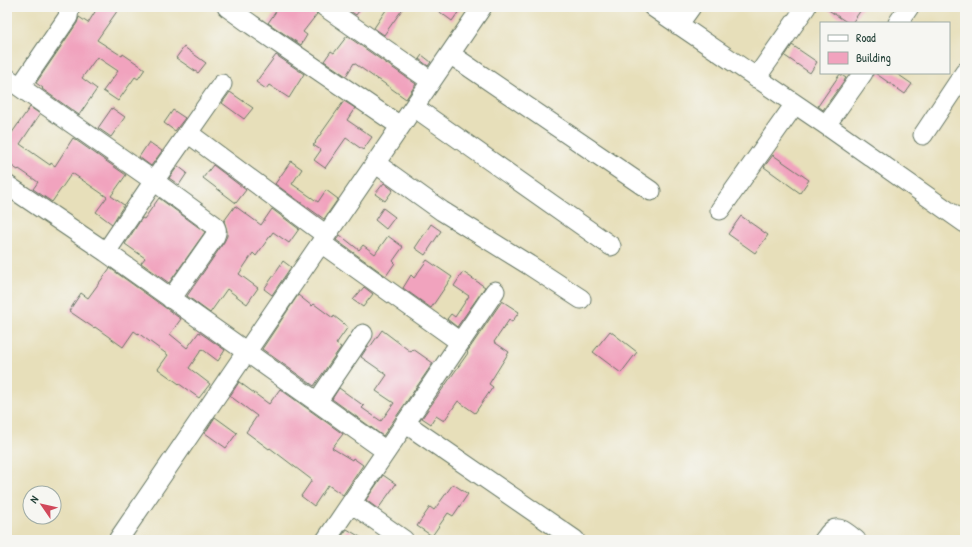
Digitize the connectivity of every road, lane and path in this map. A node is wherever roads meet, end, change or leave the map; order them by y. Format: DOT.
graph roads {
  1 [pos="67,7"];
  2 [pos="227,7"];
  3 [pos="325,7"];
  4 [pos="482,7"];
  5 [pos="653,7"];
  6 [pos="691,7"];
  7 [pos="806,7"];
  8 [pos="910,7"];
  9 [pos="899,22"];
  10 [pos="678,25"];
  11 [pos="450,54"];
  12 [pos="965,72"];
  13 [pos="862,74"];
  14 [pos="756,78"];
  15 [pos="431,81"];
  16 [pos="14,83"];
  17 [pos="222,84"];
  18 [pos="795,104"];
  19 [pos="414,107"];
  20 [pos="826,125"];
  21 [pos="400,126"];
  22 [pos="188,133"];
  23 [pos="923,135"];
  24 [pos="375,163"];
  25 [pos="154,181"];
  26 [pos="7,185"];
  27 [pos="651,191"];
  28 [pos="720,210"];
  29 [pos="965,223"];
  30 [pos="323,239"];
  31 [pos="611,246"];
  32 [pos="106,252"];
  33 [pos="495,291"];
  34 [pos="172,299"];
  35 [pos="581,300"];
  36 [pos="363,334"];
  37 [pos="460,342"];
  38 [pos="246,352"];
  39 [pos="317,402"];
  40 [pos="405,423"];
  41 [pos="386,451"];
  42 [pos="351,503"];
  43 [pos="118,540"];
  44 [pos="326,540"];
  45 [pos="404,540"];
  46 [pos="575,540"];
  47 [pos="824,540"];
  48 [pos="856,540"];
  1 -- 16 [label="street"];
  2 -- 21 [label="street"];
  3 -- 15 [label="street"];
  4 -- 11 [label="street"];
  5 -- 10 [label="street"];
  6 -- 10 [label="street"];
  7 -- 14 [label="street"];
  8 -- 9 [label="street"];
  10 -- 14 [label="street"];
  11 -- 15 [label="street"];
  11 -- 27 [label="street"];
  12 -- 23 [label="street"];
  13 -- 20 [label="street"];
  14 -- 18 [label="street"];
  15 -- 19 [label="street"];
  16 -- 25 [label="street"];
  17 -- 22 [label="street"];
  18 -- 20 [label="street"];
  18 -- 28 [label="street"];
  19 -- 21 [label="street"];
  19 -- 31 [label="street"];
  20 -- 29 [label="street"];
  21 -- 24 [label="street"];
  22 -- 25 [label="street"];
  22 -- 30 [label="street"];
  24 -- 30 [label="street"];
  24 -- 35 [label="street"];
  25 -- 32 [label="street"];
  25 -- 34 [label="street"];
  26 -- 32 [label="street"];
  30 -- 37 [label="street"];
  30 -- 38 [label="street"];
  32 -- 34 [label="street"];
  33 -- 37 [label="street"];
  34 -- 38 [label="street"];
  36 -- 39 [label="street"];
  37 -- 40 [label="street"];
  38 -- 39 [label="street"];
  38 -- 43 [label="street"];
  39 -- 41 [label="street"];
  40 -- 41 [label="street"];
  40 -- 46 [label="street"];
  41 -- 42 [label="street"];
  42 -- 44 [label="street"];
  42 -- 45 [label="street"];
  47 -- 48 [label="street"];
}
